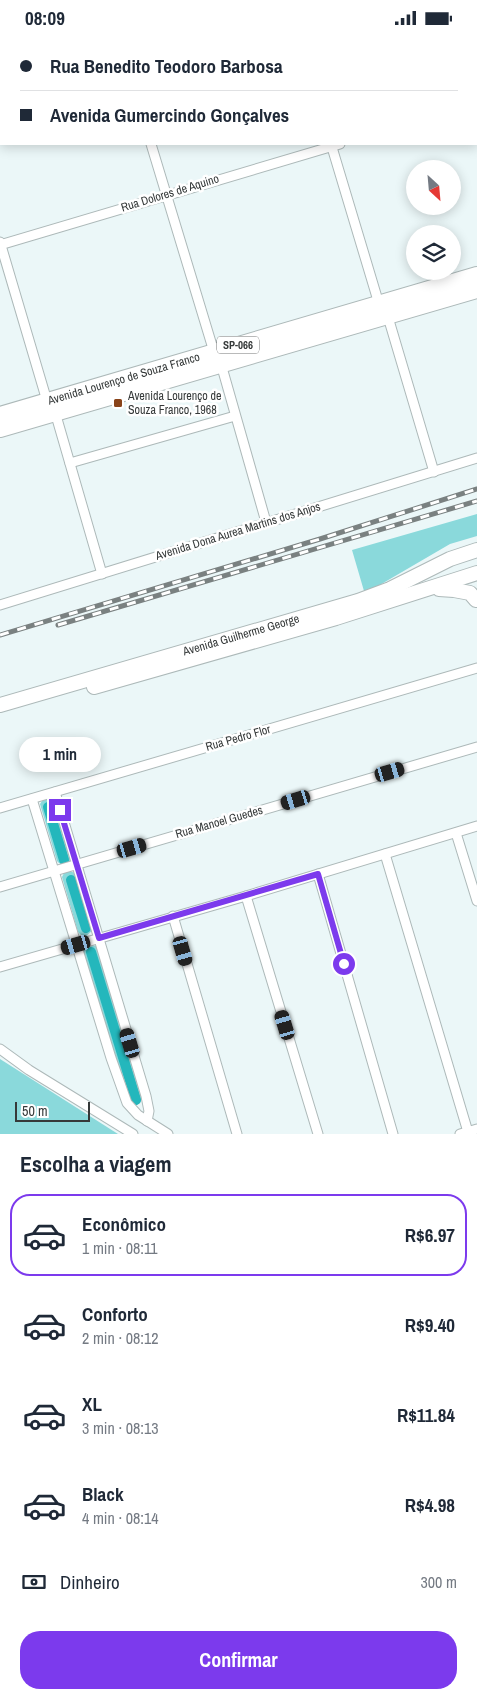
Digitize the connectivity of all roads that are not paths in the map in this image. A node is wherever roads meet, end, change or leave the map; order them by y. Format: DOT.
graph roads {
  1 [pos="151,145"];
  2 [pos="334,145"];
  3 [pos="166,194"];
  4 [pos="0,244"];
  5 [pos="477,275"];
  6 [pos="477,290"];
  7 [pos="383,310"];
  8 [pos="217,358"];
  9 [pos="51,407"];
  10 [pos="0,415"];
  11 [pos="235,416"];
  12 [pos="0,429"];
  13 [pos="477,459"];
  14 [pos="70,463"];
  15 [pos="434,472"];
  16 [pos="266,523"];
  17 [pos="477,550"];
  18 [pos="477,554"];
  19 [pos="102,574"];
  20 [pos="473,574"];
  21 [pos="428,589"];
  22 [pos="477,601"];
  23 [pos="0,605"];
  24 [pos="477,668"];
  25 [pos="0,705"];
  26 [pos="0,714"];
  27 [pos="477,747"];
  28 [pos="55,792"];
  29 [pos="32,799"];
  30 [pos="0,808"];
  31 [pos="477,826"];
  32 [pos="456,833"];
  33 [pos="386,854"];
  34 [pos="77,864"];
  35 [pos="55,871"];
  36 [pos="318,874"];
  37 [pos="0,887"];
  38 [pos="246,896"];
  39 [pos="477,901"];
  40 [pos="173,917"];
  41 [pos="99,938"];
  42 [pos="76,945"];
  43 [pos="0,967"];
  44 [pos="0,1049"];
  45 [pos="147,1121"];
  46 [pos="468,1132"];
  47 [pos="133,1134"];
  48 [pos="168,1134"];
  49 [pos="237,1134"];
  50 [pos="318,1134"];
  51 [pos="393,1134"];
  1 -- 3 [label="street"];
  2 -- 3 [label="street, Rua Dolores de Aquino"];
  2 -- 7 [label="street"];
  3 -- 4 [label="street, Rua Dolores de Aquino"];
  3 -- 8 [label="street"];
  4 -- 9 [label="street"];
  5 -- 7 [label="highway, Avenida Lourenço de Souza Franco / SP-066"];
  6 -- 7 [label="highway, Avenida Lourenço de Souza Franco / SP-066"];
  7 -- 8 [label="highway, Avenida Lourenço de Souza Franco / SP-066"];
  7 -- 15 [label="street"];
  8 -- 9 [label="highway, Avenida Lourenço de Souza Franco / SP-066"];
  8 -- 11 [label="street"];
  9 -- 10 [label="highway, Avenida Lourenço de Souza Franco / SP-066"];
  9 -- 12 [label="highway, Avenida Lourenço de Souza Franco / SP-066"];
  9 -- 14 [label="street"];
  11 -- 14 [label="street"];
  11 -- 16 [label="street"];
  13 -- 15 [label="street, Avenida Dona Aurea Martins dos Anjos"];
  14 -- 19 [label="street"];
  15 -- 16 [label="street, Avenida Dona Aurea Martins dos Anjos"];
  16 -- 19 [label="street, Avenida Dona Aurea Martins dos Anjos"];
  17 -- 25 [label="main road, Avenida Guilherme George"];
  18 -- 20 [label="main road"];
  19 -- 23 [label="street, Avenida Dona Aurea Martins dos Anjos"];
  20 -- 21 [label="main road, Avenida Guilherme George"];
  20 -- 22 [label="street"];
  21 -- 22 [label="main road"];
  21 -- 26 [label="main road, Avenida Guilherme George"];
  24 -- 28 [label="street, Rua Pedro Flor"];
  27 -- 34 [label="street, Rua Manoel Guedes"];
  28 -- 29 [label="street, Rua Pedro Flor"];
  28 -- 34 [label="street"];
  29 -- 30 [label="street, Rua Pedro Flor"];
  29 -- 35 [label="street"];
  31 -- 32 [label="street"];
  32 -- 33 [label="street"];
  32 -- 39 [label="street"];
  33 -- 36 [label="street"];
  33 -- 46 [label="street"];
  34 -- 35 [label="street, Rua Manoel Guedes"];
  34 -- 41 [label="street"];
  35 -- 37 [label="street, Rua Manoel Guedes"];
  35 -- 42 [label="street"];
  36 -- 38 [label="street"];
  36 -- 51 [label="street"];
  38 -- 40 [label="street"];
  38 -- 50 [label="street"];
  40 -- 41 [label="street"];
  40 -- 49 [label="street"];
  41 -- 42 [label="street"];
  41 -- 45 [label="street"];
  42 -- 43 [label="street"];
  42 -- 45 [label="street"];
  44 -- 47 [label="street"];
  45 -- 48 [label="street"];
}
